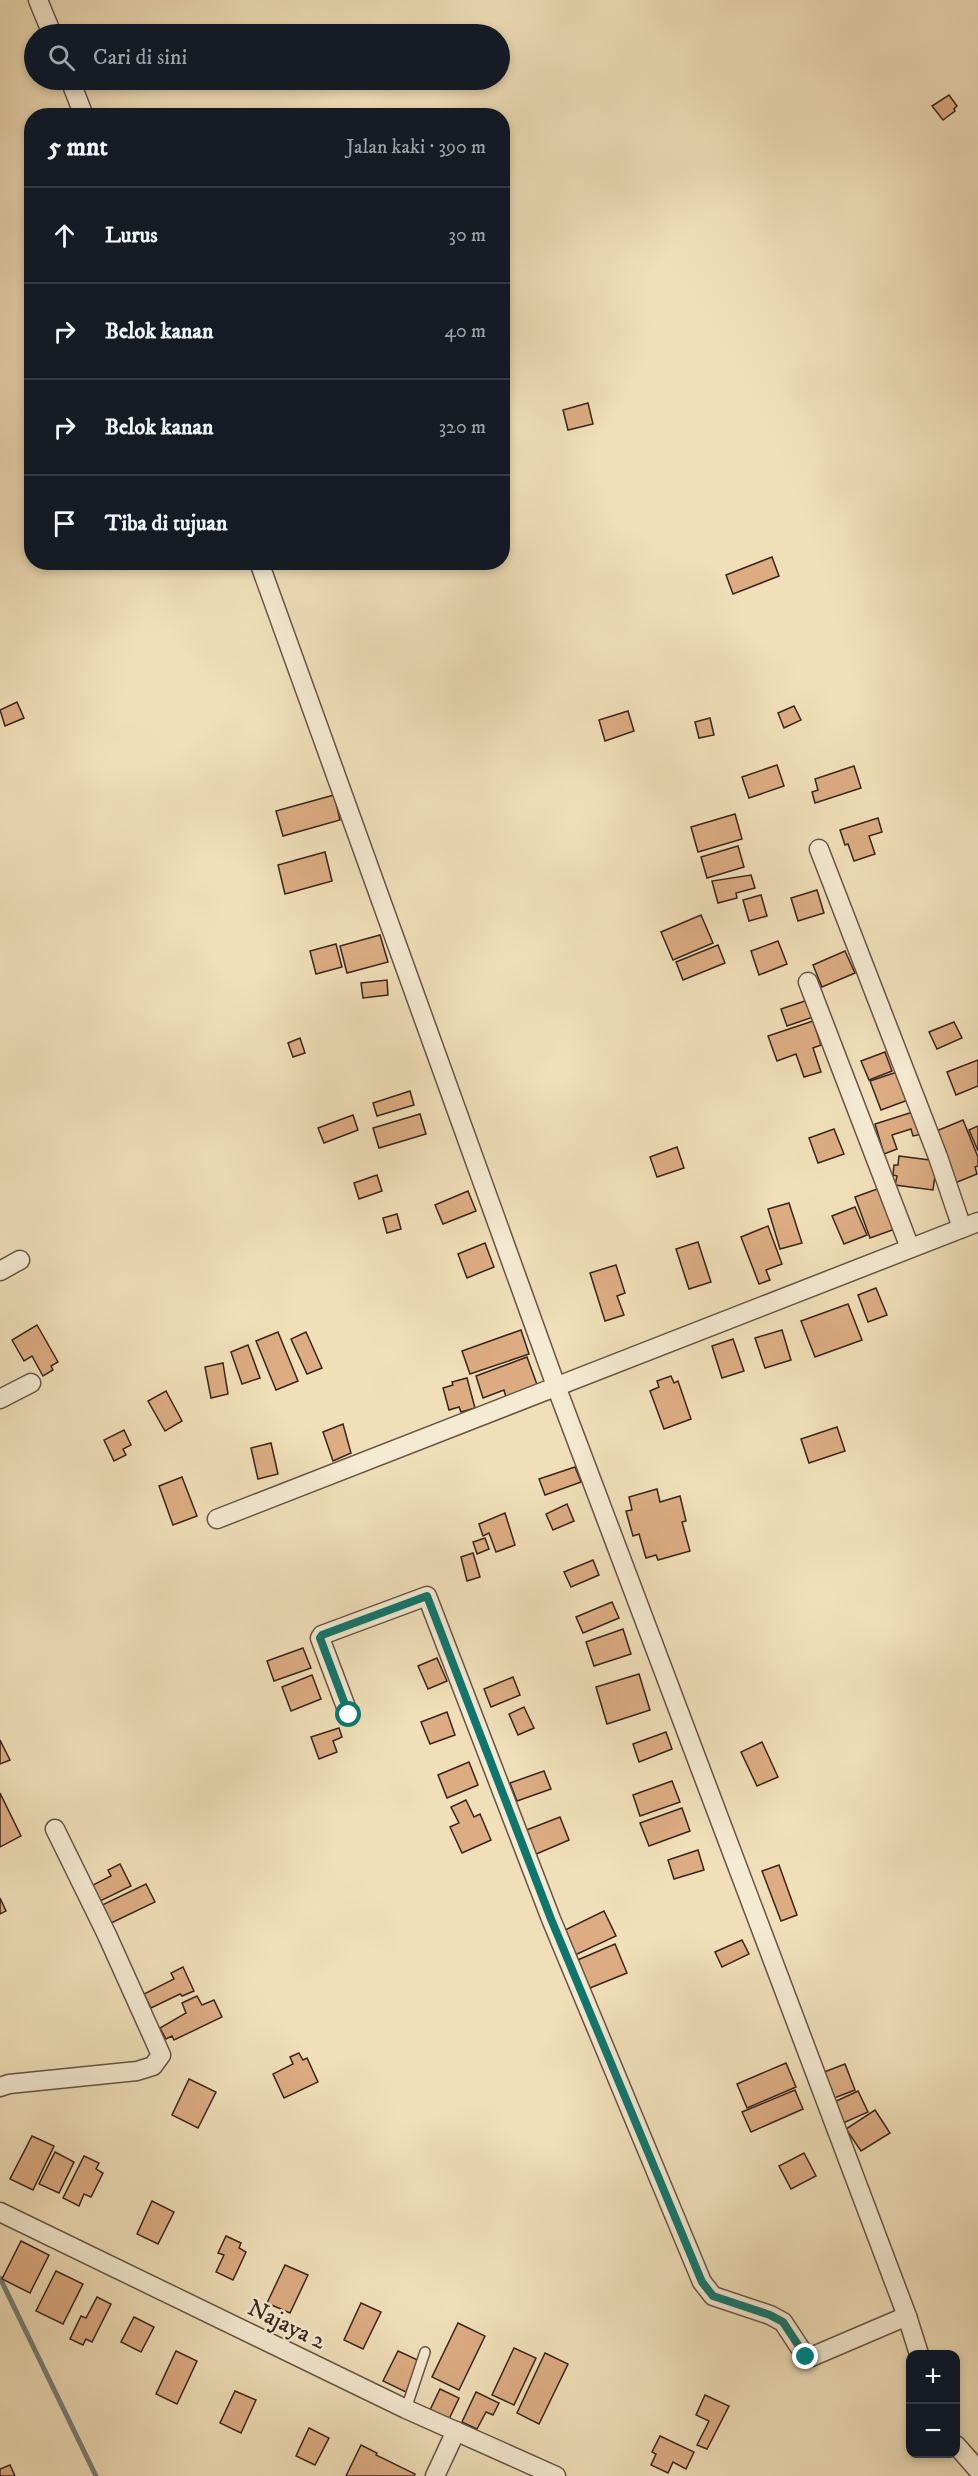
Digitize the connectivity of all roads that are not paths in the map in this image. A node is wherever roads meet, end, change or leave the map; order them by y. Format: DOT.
graph roads {
  1 [pos="38,0"];
  2 [pos="48,24"];
  3 [pos="74,90"];
  4 [pos="81,108"];
  5 [pos="262,570"];
  6 [pos="819,849"];
  7 [pos="808,982"];
  8 [pos="970,1225"];
  9 [pos="910,1248"];
  10 [pos="20,1260"];
  11 [pos="0,1271"];
  12 [pos="31,1383"];
  13 [pos="556,1386"];
  14 [pos="0,1399"];
  15 [pos="218,1519"];
  16 [pos="349,1715"];
  17 [pos="55,1829"];
  18 [pos="0,2087"];
  19 [pos="0,2212"];
  20 [pos="907,2316"];
  21 [pos="917,2350"];
  22 [pos="425,2352"];
  23 [pos="406,2409"];
  24 [pos="456,2432"];
  25 [pos="960,2450"];
  26 [pos="978,2470"];
  27 [pos="435,2476"];
  28 [pos="556,2476"];
  1 -- 2 [label="street"];
  3 -- 4 [label="street"];
  5 -- 13 [label="street"];
  6 -- 8 [label="street"];
  7 -- 9 [label="street"];
  8 -- 9 [label="street"];
  9 -- 13 [label="street"];
  10 -- 11 [label="street"];
  12 -- 14 [label="street"];
  13 -- 15 [label="street"];
  13 -- 20 [label="street"];
  16 -- 20 [label="street"];
  17 -- 18 [label="street"];
  19 -- 23 [label="street, Najaya 2"];
  20 -- 21 [label="street"];
  22 -- 23 [label="lane"];
  23 -- 24 [label="street, Najaya 2"];
  24 -- 27 [label="street"];
  24 -- 28 [label="street, Najaya 2"];
  25 -- 26 [label="street"];
}
